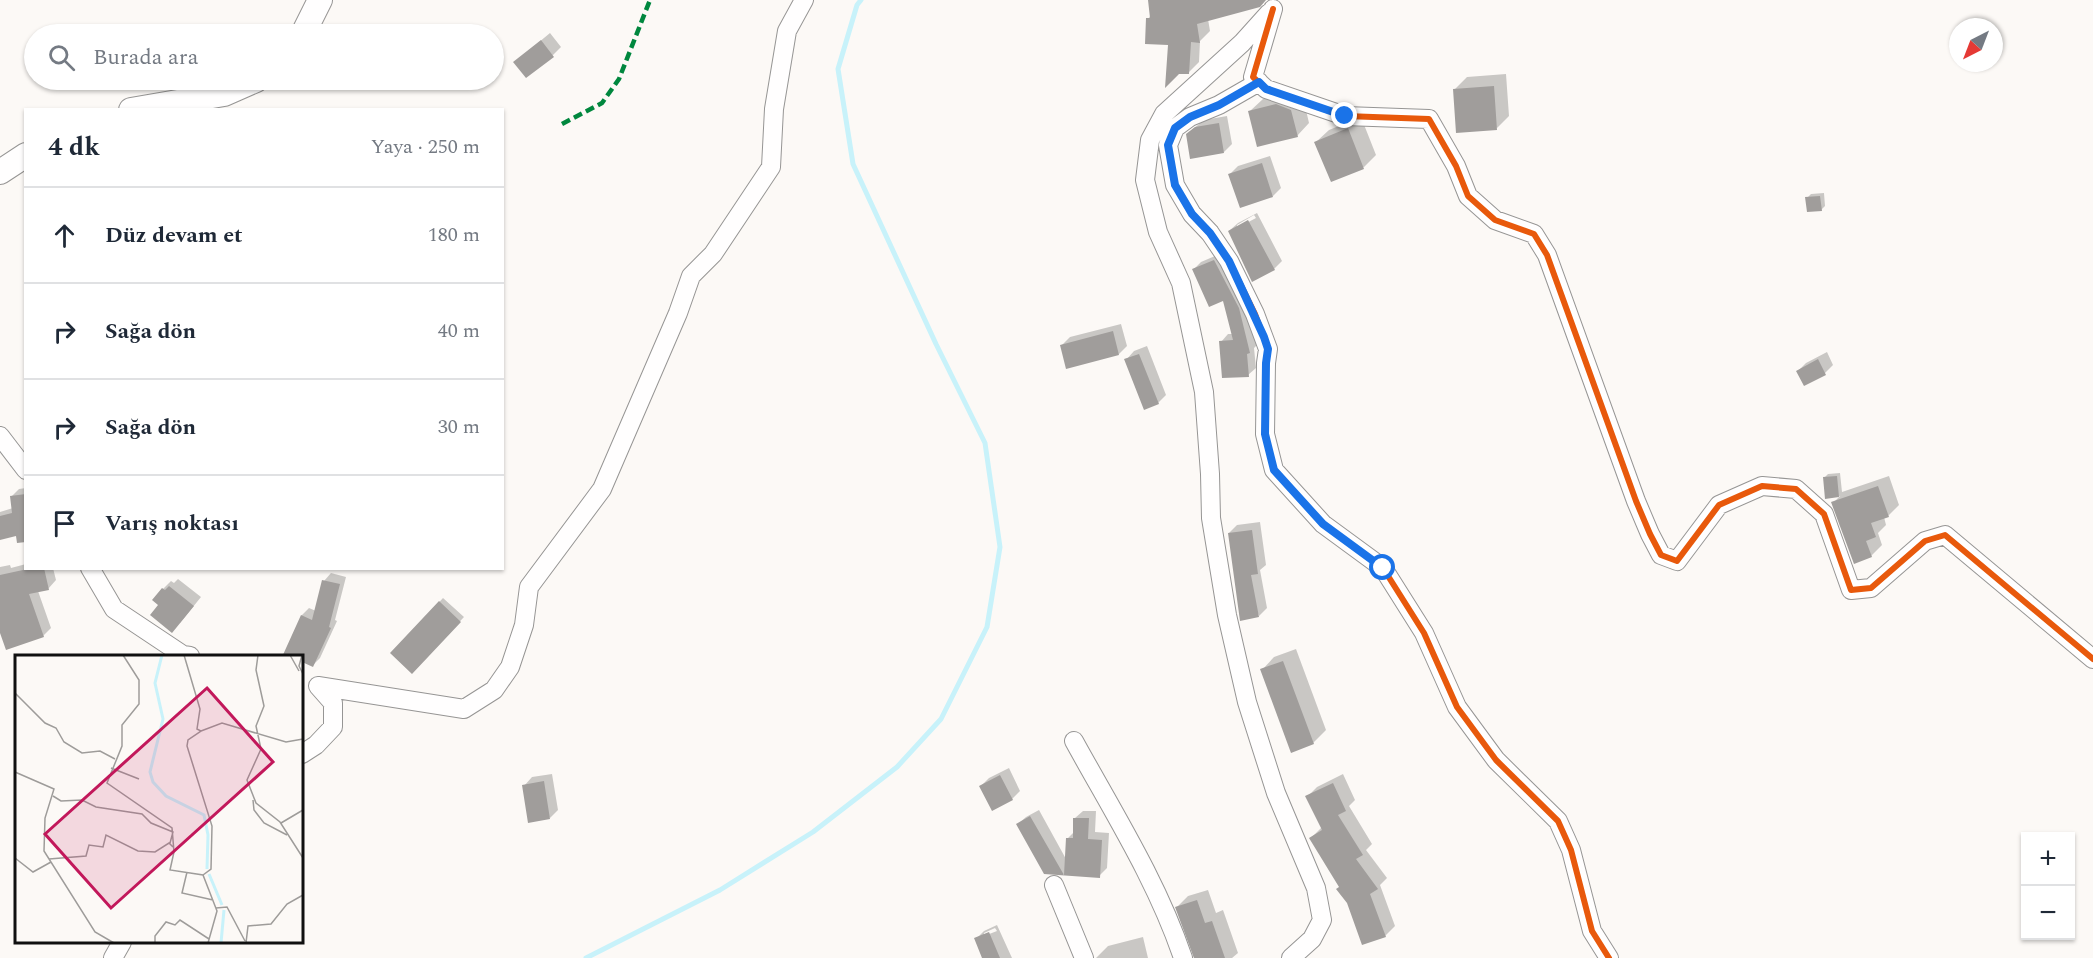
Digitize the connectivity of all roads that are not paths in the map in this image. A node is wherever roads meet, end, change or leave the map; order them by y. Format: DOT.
graph roads {
  1 [pos="320,0"];
  2 [pos="804,0"];
  3 [pos="1276,4"];
  4 [pos="308,24"];
  5 [pos="1259,82"];
  6 [pos="233,90"];
  7 [pos="143,108"];
  8 [pos="24,155"];
  9 [pos="0,172"];
  10 [pos="0,436"];
  11 [pos="24,467"];
  12 [pos="91,570"];
  13 [pos="183,655"];
  14 [pos="2093,659"];
  15 [pos="310,684"];
  16 [pos="1074,741"];
  17 [pos="303,753"];
  18 [pos="1054,885"];
  19 [pos="121,943"];
  20 [pos="113,958"];
  21 [pos="1084,958"];
  22 [pos="1183,958"];
  23 [pos="1291,958"];
  24 [pos="1609,958"];
  1 -- 4 [label="street"];
  2 -- 15 [label="street"];
  3 -- 5 [label="street"];
  3 -- 23 [label="street"];
  5 -- 14 [label="street"];
  5 -- 24 [label="street"];
  6 -- 7 [label="street"];
  8 -- 9 [label="street"];
  10 -- 11 [label="street"];
  12 -- 13 [label="street"];
  15 -- 17 [label="street"];
  16 -- 22 [label="street"];
  18 -- 21 [label="street"];
  19 -- 20 [label="street"];
}
